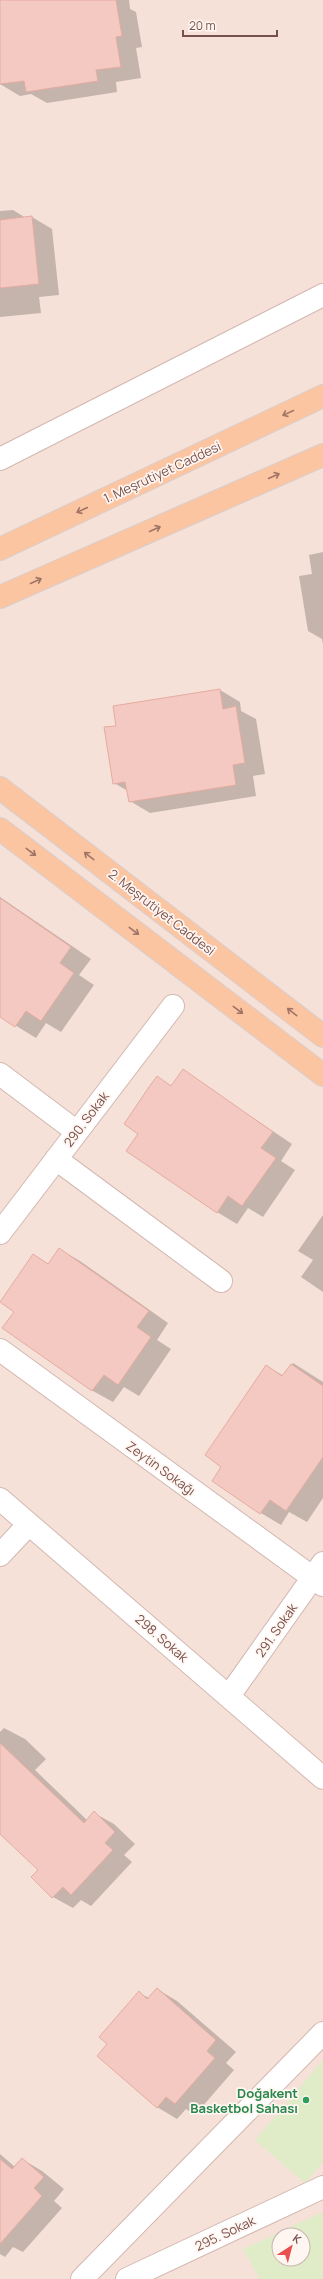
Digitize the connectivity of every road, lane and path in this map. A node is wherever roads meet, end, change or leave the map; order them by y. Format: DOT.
graph roads {
  1 [pos="323,295"];
  2 [pos="323,396"];
  3 [pos="323,455"];
  4 [pos="0,459"];
  5 [pos="0,549"];
  6 [pos="0,597"];
  7 [pos="0,788"];
  8 [pos="0,829"];
  9 [pos="173,1006"];
  10 [pos="323,1036"];
  11 [pos="0,1074"];
  12 [pos="323,1075"];
  13 [pos="77,1132"];
  14 [pos="56,1159"];
  15 [pos="0,1233"];
  16 [pos="221,1281"];
  17 [pos="0,1350"];
  18 [pos="0,1499"];
  19 [pos="29,1524"];
  20 [pos="0,1555"];
  21 [pos="320,1576"];
  22 [pos="229,1696"];
  23 [pos="323,1778"];
  24 [pos="323,2033"];
  25 [pos="323,2187"];
  26 [pos="82,2279"];
  27 [pos="127,2279"];
  1 -- 4 [label="street"];
  2 -- 5 [label="main road, 1. Meşrutiyet Caddesi, one-way"];
  6 -- 3 [label="main road, one-way"];
  10 -- 7 [label="main road, 2. Meşrutiyet Caddesi, one-way"];
  8 -- 12 [label="main road, one-way"];
  9 -- 13 [label="street, 290. Sokak"];
  11 -- 13 [label="street"];
  13 -- 14 [label="street, 290. Sokak"];
  14 -- 15 [label="street, 290. Sokak"];
  14 -- 16 [label="street"];
  17 -- 21 [label="street, Zeytin Sokağı"];
  18 -- 19 [label="street, 298. Sokak"];
  19 -- 20 [label="street"];
  19 -- 22 [label="street, 298. Sokak"];
  21 -- 22 [label="street, 291. Sokak"];
  22 -- 23 [label="street, 298. Sokak"];
  24 -- 26 [label="street"];
  25 -- 27 [label="street, 295. Sokak"];
}
